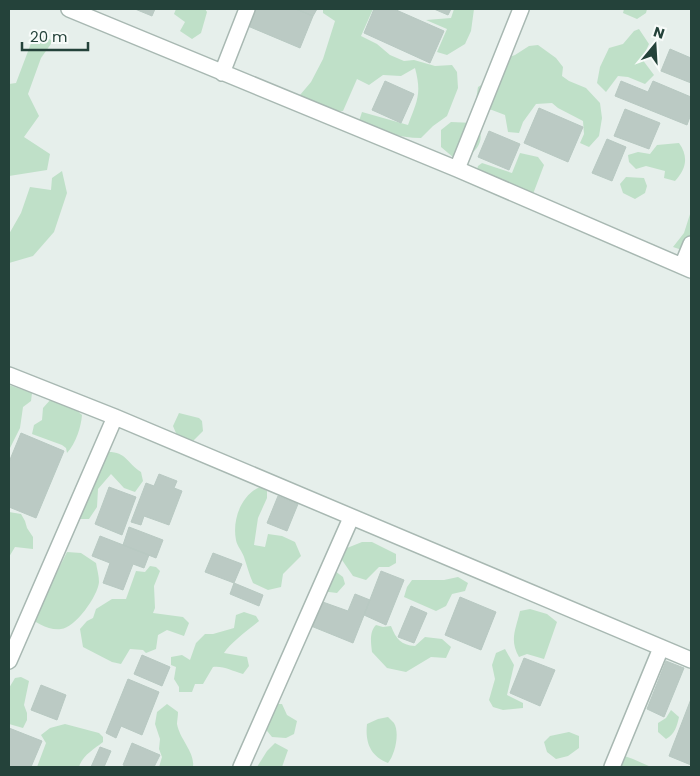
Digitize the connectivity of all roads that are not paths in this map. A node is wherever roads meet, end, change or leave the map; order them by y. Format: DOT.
graph roads {
  1 [pos="69,9"];
  2 [pos="247,9"];
  3 [pos="521,9"];
  4 [pos="222,73"];
  5 [pos="457,169"];
  6 [pos="691,244"];
  7 [pos="687,268"];
  8 [pos="9,375"];
  9 [pos="115,417"];
  10 [pos="351,518"];
  11 [pos="661,648"];
  12 [pos="691,660"];
  13 [pos="9,661"];
  14 [pos="241,767"];
  15 [pos="612,767"];
  1 -- 4 [label="street"];
  2 -- 4 [label="street"];
  3 -- 5 [label="street"];
  4 -- 5 [label="street"];
  5 -- 7 [label="street"];
  6 -- 7 [label="street"];
  8 -- 9 [label="street"];
  9 -- 10 [label="street"];
  9 -- 13 [label="street"];
  10 -- 11 [label="street"];
  10 -- 14 [label="street"];
  11 -- 12 [label="street"];
  11 -- 15 [label="street"];
}
